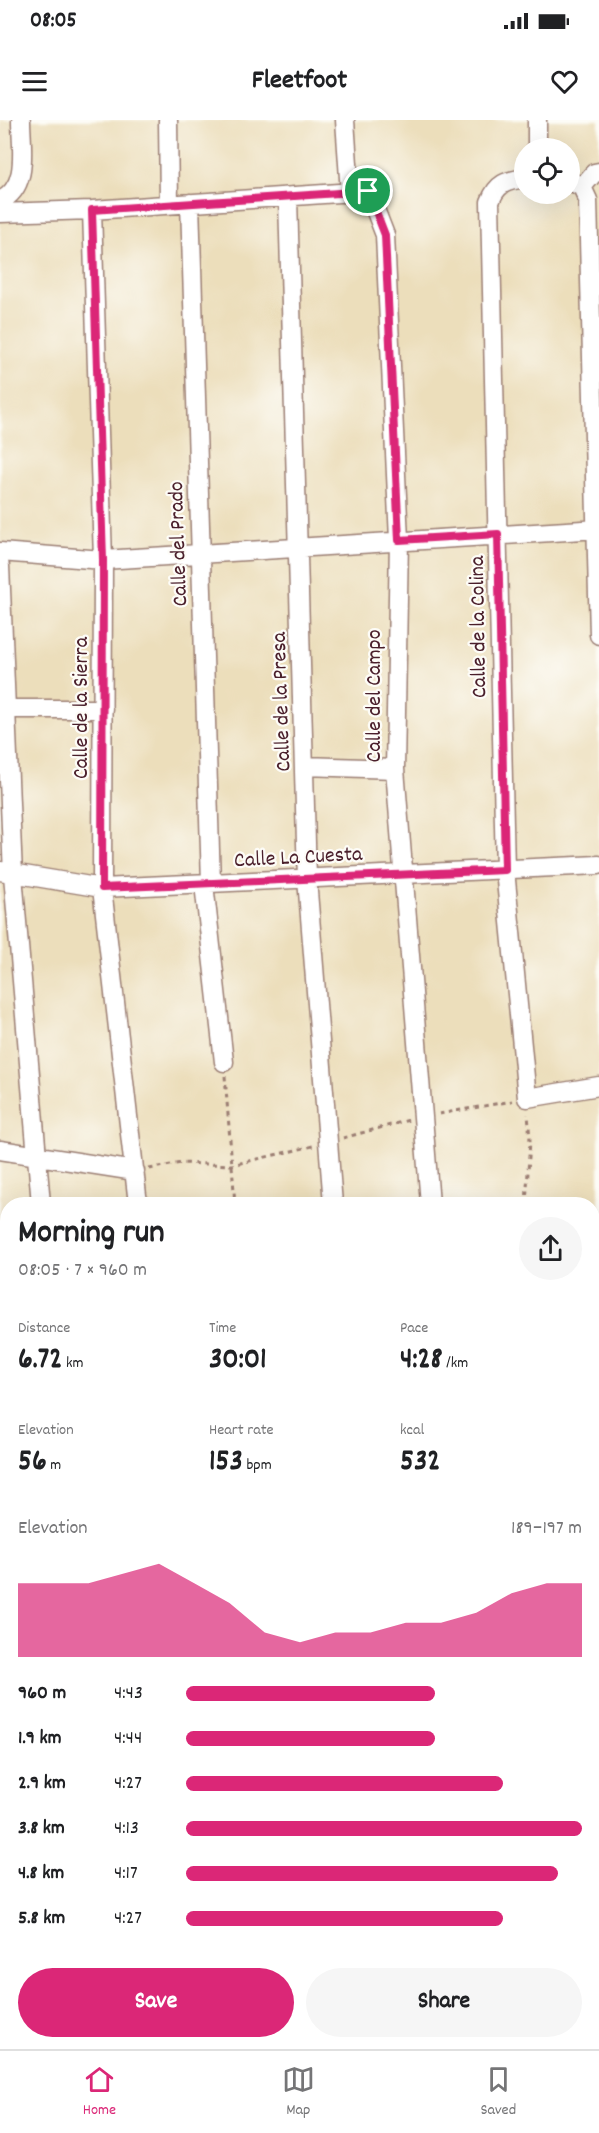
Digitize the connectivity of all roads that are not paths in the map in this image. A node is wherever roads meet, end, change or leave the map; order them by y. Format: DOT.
graph roads {
  1 [pos="21,120"];
  2 [pos="168,120"];
  3 [pos="345,120"];
  4 [pos="537,120"];
  5 [pos="537,138"];
  6 [pos="599,172"];
  7 [pos="514,180"];
  8 [pos="580,181"];
  9 [pos="580,189"];
  10 [pos="359,192"];
  11 [pos="288,198"];
  12 [pos="0,201"];
  13 [pos="190,203"];
  14 [pos="169,205"];
  15 [pos="92,210"];
  16 [pos="0,213"];
  17 [pos="598,529"];
  18 [pos="498,534"];
  19 [pos="399,540"];
  20 [pos="298,546"];
  21 [pos="0,552"];
  22 [pos="201,553"];
  23 [pos="103,560"];
  24 [pos="0,566"];
  25 [pos="599,635"];
  26 [pos="6,709"];
  27 [pos="103,709"];
  28 [pos="304,766"];
  29 [pos="395,769"];
  30 [pos="599,865"];
  31 [pos="505,870"];
  32 [pos="7,873"];
  33 [pos="403,875"];
  34 [pos="307,879"];
  35 [pos="207,884"];
  36 [pos="102,888"];
  37 [pos="224,1062"];
  38 [pos="599,1086"];
  39 [pos="0,1150"];
  40 [pos="38,1157"];
  41 [pos="135,1171"];
  42 [pos="41,1197"];
  43 [pos="137,1197"];
  44 [pos="332,1197"];
  45 [pos="429,1197"];
  1 -- 12 [label="street"];
  2 -- 14 [label="street"];
  3 -- 10 [label="street, Calle del Campo"];
  4 -- 5 [label="street"];
  6 -- 8 [label="street"];
  7 -- 18 [label="street, Calle de la Colina"];
  9 -- 17 [label="street"];
  10 -- 11 [label="street"];
  10 -- 19 [label="street, Calle del Campo"];
  11 -- 13 [label="street"];
  11 -- 20 [label="street, Calle de la Presa"];
  13 -- 14 [label="street"];
  13 -- 22 [label="street, Calle del Prado"];
  14 -- 15 [label="street"];
  15 -- 16 [label="street"];
  15 -- 23 [label="street, Calle de la Sierra"];
  17 -- 18 [label="street"];
  17 -- 25 [label="street"];
  18 -- 19 [label="street"];
  18 -- 31 [label="street, Calle de la Colina"];
  19 -- 20 [label="street"];
  19 -- 29 [label="street, Calle del Campo"];
  20 -- 22 [label="street"];
  20 -- 28 [label="street, Calle de la Presa"];
  21 -- 23 [label="street"];
  22 -- 23 [label="street"];
  22 -- 35 [label="street, Calle del Prado"];
  23 -- 27 [label="street, Calle de la Sierra"];
  24 -- 26 [label="street"];
  26 -- 27 [label="street"];
  26 -- 32 [label="street"];
  27 -- 36 [label="street, Calle de la Sierra"];
  28 -- 29 [label="street"];
  28 -- 34 [label="street, Calle de la Presa"];
  29 -- 33 [label="street, Calle del Campo"];
  30 -- 31 [label="street, Calle La Cuesta"];
  31 -- 33 [label="street, Calle La Cuesta"];
  31 -- 38 [label="street, Calle de la Colina"];
  32 -- 36 [label="street, Calle La Cuesta"];
  32 -- 40 [label="street"];
  33 -- 34 [label="street, Calle La Cuesta"];
  33 -- 45 [label="street, Calle del Campo"];
  34 -- 35 [label="street, Calle La Cuesta"];
  34 -- 44 [label="street, Calle de la Presa"];
  35 -- 36 [label="street, Calle La Cuesta"];
  35 -- 37 [label="street, Calle del Prado"];
  36 -- 41 [label="street, Calle de la Sierra"];
  39 -- 40 [label="street"];
  40 -- 41 [label="street"];
  40 -- 42 [label="street"];
  41 -- 43 [label="street, Calle de la Sierra"];
}
